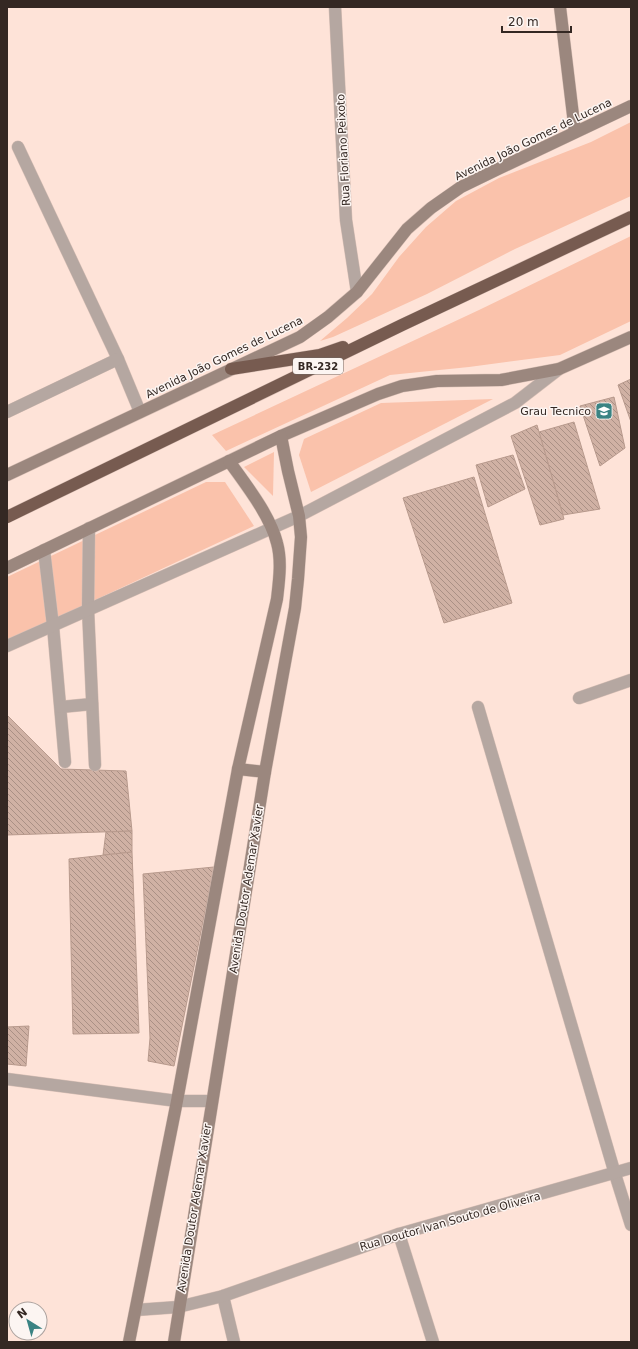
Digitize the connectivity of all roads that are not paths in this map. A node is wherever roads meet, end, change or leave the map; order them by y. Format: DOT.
graph roads {
  1 [pos="335,7"];
  2 [pos="560,7"];
  3 [pos="631,106"];
  4 [pos="575,132"];
  5 [pos="18,146"];
  6 [pos="631,217"];
  7 [pos="356,292"];
  8 [pos="402,325"];
  9 [pos="631,336"];
  10 [pos="118,359"];
  11 [pos="231,369"];
  12 [pos="559,369"];
  13 [pos="7,412"];
  14 [pos="140,412"];
  15 [pos="281,436"];
  16 [pos="229,461"];
  17 [pos="7,476"];
  18 [pos="299,516"];
  19 [pos="7,517"];
  20 [pos="89,528"];
  21 [pos="272,528"];
  22 [pos="44,550"];
  23 [pos="7,568"];
  24 [pos="88,609"];
  25 [pos="53,626"];
  26 [pos="7,646"];
  27 [pos="631,680"];
  28 [pos="579,698"];
  29 [pos="92,704"];
  30 [pos="61,707"];
  31 [pos="478,707"];
  32 [pos="65,762"];
  33 [pos="95,765"];
  34 [pos="238,769"];
  35 [pos="265,772"];
  36 [pos="7,1079"];
  37 [pos="177,1101"];
  38 [pos="212,1101"];
  39 [pos="631,1168"];
  40 [pos="615,1174"];
  41 [pos="631,1225"];
  42 [pos="399,1234"];
  43 [pos="223,1296"];
  44 [pos="178,1307"];
  45 [pos="136,1310"];
  46 [pos="129,1342"];
  47 [pos="174,1342"];
  48 [pos="234,1342"];
  49 [pos="433,1342"];
  1 -- 7 [label="street, Rua Floriano Peixoto"];
  2 -- 4 [label="street"];
  3 -- 4 [label="street, Avenida João Gomes de Lucena"];
  4 -- 7 [label="street, Avenida João Gomes de Lucena"];
  5 -- 10 [label="street"];
  6 -- 8 [label="highway, BR-232"];
  7 -- 11 [label="street, Avenida João Gomes de Lucena"];
  8 -- 11 [label="highway"];
  8 -- 19 [label="highway, BR-232"];
  9 -- 12 [label="street"];
  10 -- 13 [label="street"];
  10 -- 14 [label="street"];
  11 -- 14 [label="street, Avenida João Gomes de Lucena"];
  12 -- 15 [label="street"];
  12 -- 18 [label="street"];
  14 -- 17 [label="street, Avenida João Gomes de Lucena"];
  15 -- 16 [label="street"];
  15 -- 18 [label="street, Avenida Doutor Ademar Xavier"];
  16 -- 20 [label="street"];
  16 -- 21 [label="street"];
  18 -- 21 [label="street"];
  18 -- 35 [label="street, Avenida Doutor Ademar Xavier"];
  20 -- 22 [label="street"];
  20 -- 24 [label="street"];
  21 -- 24 [label="street"];
  21 -- 34 [label="street"];
  22 -- 23 [label="street"];
  22 -- 25 [label="street"];
  24 -- 25 [label="street"];
  24 -- 29 [label="street"];
  25 -- 26 [label="street"];
  25 -- 30 [label="street"];
  27 -- 28 [label="street"];
  29 -- 30 [label="street"];
  29 -- 33 [label="street"];
  30 -- 32 [label="street"];
  31 -- 40 [label="street"];
  34 -- 35 [label="street"];
  34 -- 37 [label="street"];
  35 -- 38 [label="street, Avenida Doutor Ademar Xavier"];
  36 -- 37 [label="street"];
  37 -- 38 [label="street"];
  37 -- 45 [label="street"];
  38 -- 44 [label="street, Avenida Doutor Ademar Xavier"];
  39 -- 40 [label="street, Rua Doutor Ivan Souto de Oliveira"];
  40 -- 41 [label="street"];
  40 -- 42 [label="street, Rua Doutor Ivan Souto de Oliveira"];
  42 -- 43 [label="street, Rua Doutor Ivan Souto de Oliveira"];
  42 -- 49 [label="street"];
  43 -- 44 [label="street, Rua Doutor Ivan Souto de Oliveira"];
  43 -- 48 [label="street"];
  44 -- 45 [label="street, Rua Doutor Ivan Souto de Oliveira"];
  44 -- 47 [label="street, Avenida Doutor Ademar Xavier"];
  45 -- 46 [label="street"];
}
